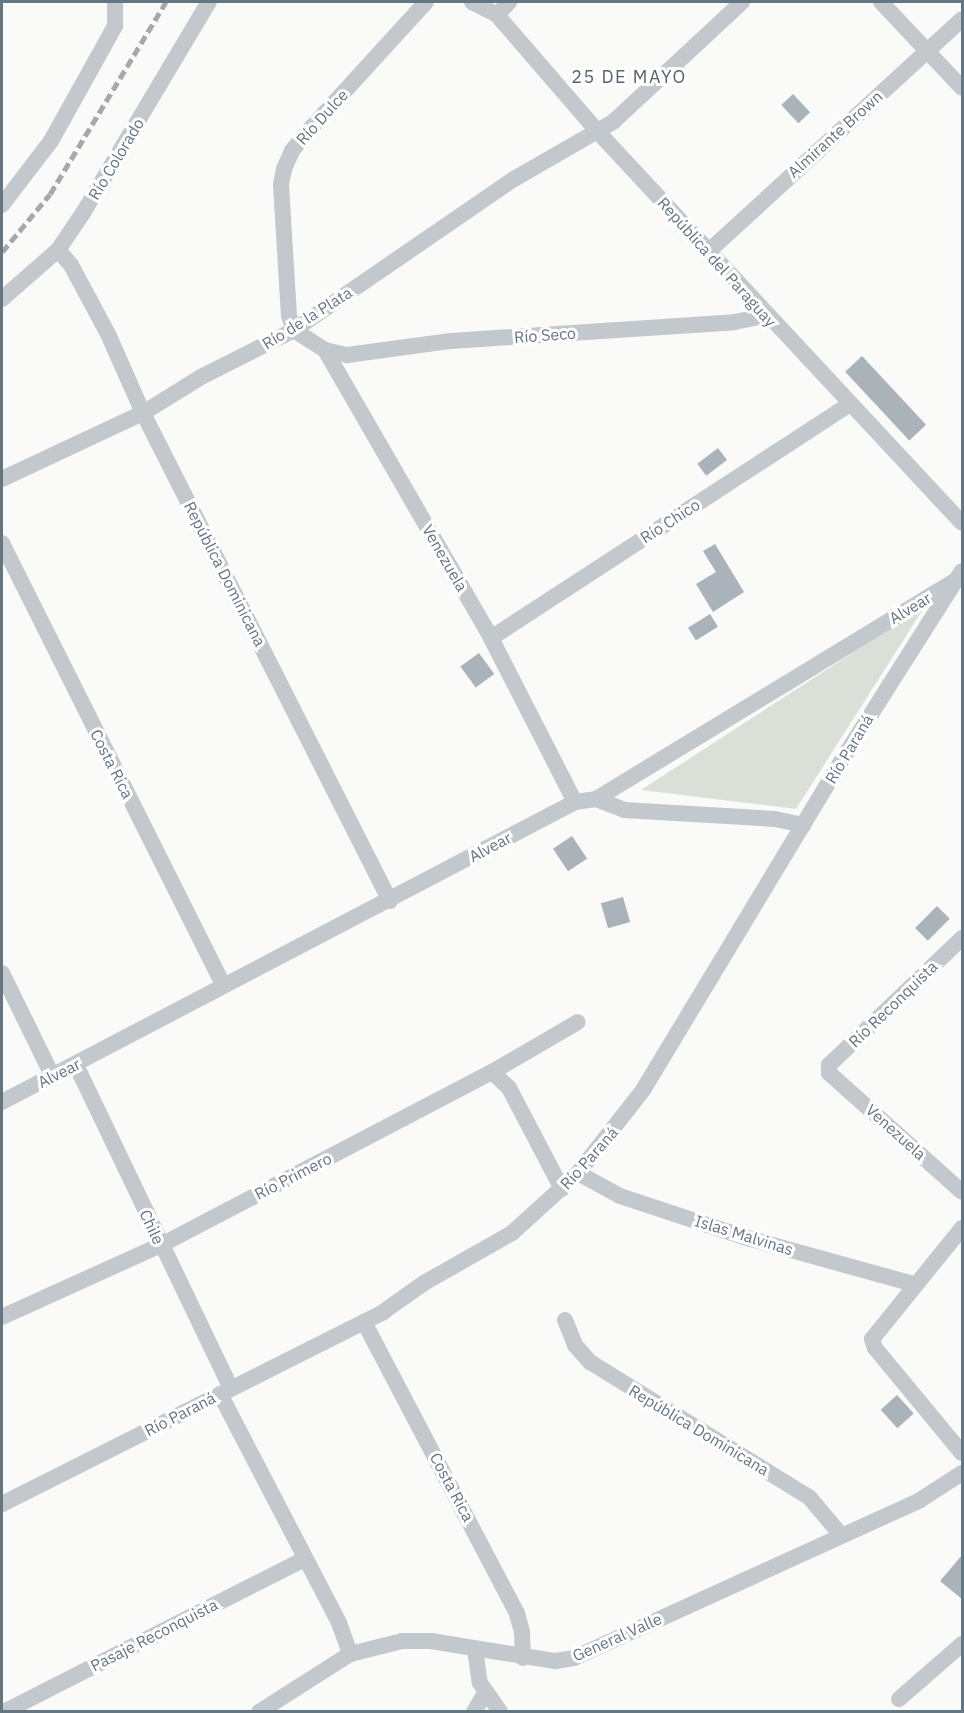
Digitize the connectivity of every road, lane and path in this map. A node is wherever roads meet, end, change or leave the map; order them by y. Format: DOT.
graph roads {
  1 [pos="115,2"];
  2 [pos="209,2"];
  3 [pos="426,2"];
  4 [pos="472,2"];
  5 [pos="509,2"];
  6 [pos="742,2"];
  7 [pos="881,2"];
  8 [pos="496,15"];
  9 [pos="963,19"];
  10 [pos="928,51"];
  11 [pos="963,88"];
  12 [pos="598,132"];
  13 [pos="2,205"];
  14 [pos="58,250"];
  15 [pos="709,251"];
  16 [pos="2,299"];
  17 [pos="766,316"];
  18 [pos="294,330"];
  19 [pos="325,350"];
  20 [pos="848,405"];
  21 [pos="143,413"];
  22 [pos="2,479"];
  23 [pos="963,524"];
  24 [pos="2,543"];
  25 [pos="959,576"];
  26 [pos="491,638"];
  27 [pos="597,799"];
  28 [pos="575,802"];
  29 [pos="804,825"];
  30 [pos="390,901"];
  31 [pos="963,938"];
  32 [pos="2,973"];
  33 [pos="223,984"];
  34 [pos="578,1022"];
  35 [pos="76,1065"];
  36 [pos="492,1072"];
  37 [pos="829,1073"];
  38 [pos="53,1077"];
  39 [pos="2,1102"];
  40 [pos="578,1173"];
  41 [pos="562,1189"];
  42 [pos="963,1192"];
  43 [pos="962,1230"];
  44 [pos="160,1245"];
  45 [pos="914,1284"];
  46 [pos="2,1317"];
  47 [pos="565,1320"];
  48 [pos="364,1322"];
  49 [pos="225,1391"];
  50 [pos="963,1454"];
  51 [pos="963,1473"];
  52 [pos="2,1504"];
  53 [pos="841,1535"];
  54 [pos="304,1558"];
  55 [pos="963,1644"];
  56 [pos="475,1650"];
  57 [pos="350,1654"];
  58 [pos="523,1658"];
  59 [pos="485,1693"];
  60 [pos="899,1699"];
  61 [pos="4,1712"];
  62 [pos="259,1712"];
  63 [pos="474,1712"];
  64 [pos="500,1712"];
  1 -- 13 [label="street"];
  2 -- 14 [label="street, Río Colorado"];
  3 -- 18 [label="street, Río Dulce"];
  4 -- 8 [label="street, República del Paraguay"];
  5 -- 8 [label="street"];
  6 -- 12 [label="street, Río de la Plata"];
  7 -- 10 [label="street"];
  8 -- 12 [label="street, República del Paraguay"];
  9 -- 10 [label="street, Almirante Brown"];
  10 -- 11 [label="street"];
  10 -- 15 [label="street, Almirante Brown"];
  12 -- 15 [label="street, República del Paraguay"];
  12 -- 18 [label="street, Río de la Plata"];
  14 -- 16 [label="street, Río Colorado"];
  14 -- 21 [label="street, República Dominicana"];
  15 -- 17 [label="street, República del Paraguay"];
  17 -- 19 [label="street, Río Seco"];
  17 -- 20 [label="street, República del Paraguay"];
  18 -- 19 [label="street, Venezuela"];
  18 -- 21 [label="street, Río de la Plata"];
  19 -- 26 [label="street, Venezuela"];
  20 -- 23 [label="street, República del Paraguay"];
  20 -- 26 [label="street, Río Chico"];
  21 -- 22 [label="street, Río de la Plata"];
  21 -- 30 [label="street, República Dominicana"];
  24 -- 33 [label="street, Costa Rica"];
  25 -- 27 [label="street, Alvear"];
  25 -- 29 [label="street, Río Paraná"];
  26 -- 28 [label="street, Venezuela"];
  27 -- 28 [label="street, Alvear"];
  27 -- 29 [label="street"];
  28 -- 30 [label="street, Alvear"];
  29 -- 40 [label="street, Río Paraná"];
  30 -- 33 [label="street, Alvear"];
  31 -- 37 [label="street, Río Reconquista"];
  32 -- 38 [label="street"];
  33 -- 35 [label="street, Alvear"];
  34 -- 36 [label="street, Río Primero"];
  35 -- 38 [label="street, Alvear"];
  35 -- 44 [label="street, Chile"];
  36 -- 41 [label="street"];
  36 -- 44 [label="street, Río Primero"];
  37 -- 42 [label="street, Venezuela"];
  38 -- 39 [label="street, Alvear"];
  40 -- 41 [label="street, Río Paraná"];
  40 -- 45 [label="street, Islas Malvinas"];
  41 -- 48 [label="street, Río Paraná"];
  43 -- 45 [label="street"];
  44 -- 46 [label="street, Río Primero"];
  44 -- 49 [label="street, Chile"];
  45 -- 50 [label="street"];
  47 -- 53 [label="street, República Dominicana"];
  48 -- 49 [label="street, Río Paraná"];
  48 -- 58 [label="street, Costa Rica"];
  49 -- 52 [label="street, Río Paraná"];
  49 -- 54 [label="street, Chile"];
  51 -- 53 [label="street, General Valle"];
  53 -- 58 [label="street, General Valle"];
  54 -- 57 [label="street, Chile"];
  54 -- 61 [label="street, Pasaje Reconquista"];
  55 -- 60 [label="street"];
  56 -- 57 [label="street, General Valle"];
  56 -- 58 [label="street, General Valle"];
  56 -- 59 [label="street"];
  57 -- 62 [label="street, General Valle"];
  59 -- 63 [label="street"];
  59 -- 64 [label="street"];
}
